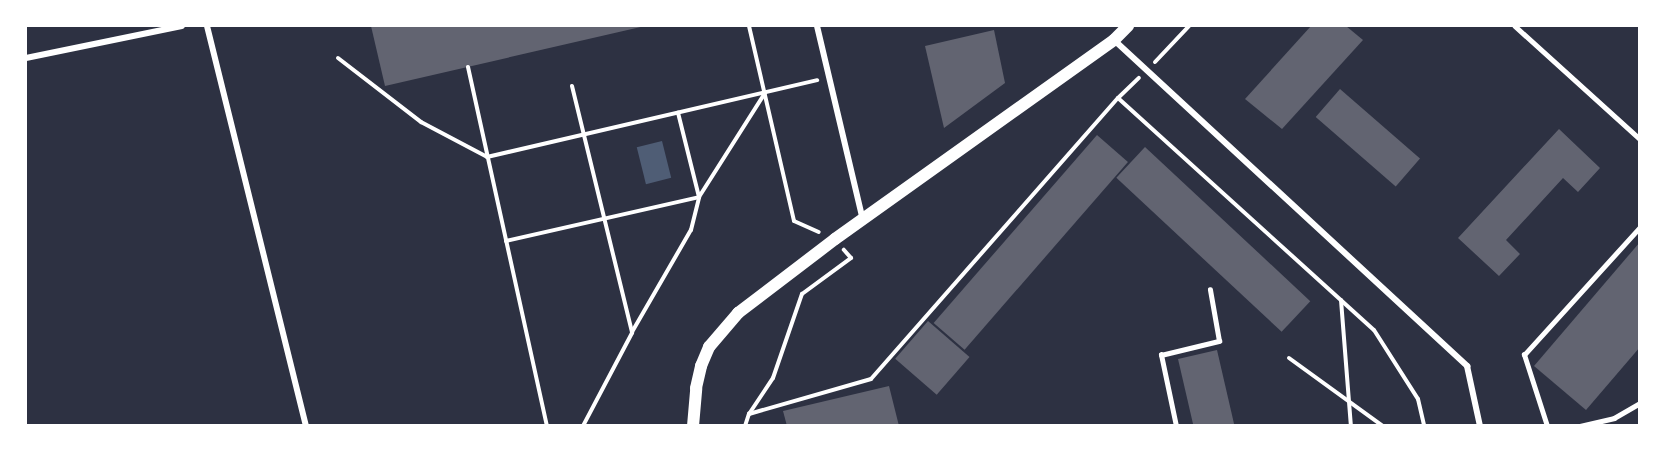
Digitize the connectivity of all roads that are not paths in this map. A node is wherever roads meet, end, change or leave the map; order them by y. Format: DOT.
graph roads {
  1 [pos="182,26"];
  2 [pos="207,26"];
  3 [pos="817,26"];
  4 [pos="1128,26"];
  5 [pos="1515,26"];
  6 [pos="1114,40"];
  7 [pos="26,58"];
  8 [pos="1640,139"];
  9 [pos="863,220"];
  10 [pos="1640,227"];
  11 [pos="1210,290"];
  12 [pos="1640,403"];
  13 [pos="306,426"];
  14 [pos="693,426"];
  15 [pos="1176,426"];
  16 [pos="1480,426"];
  17 [pos="1547,426"];
  18 [pos="1580,426"];
  1 -- 7 [label="street"];
  2 -- 13 [label="street"];
  3 -- 9 [label="street"];
  4 -- 6 [label="main road"];
  5 -- 8 [label="lane"];
  6 -- 9 [label="main road"];
  6 -- 16 [label="street"];
  9 -- 14 [label="main road"];
  10 -- 17 [label="lane"];
  11 -- 15 [label="lane"];
  12 -- 18 [label="lane"];
}
